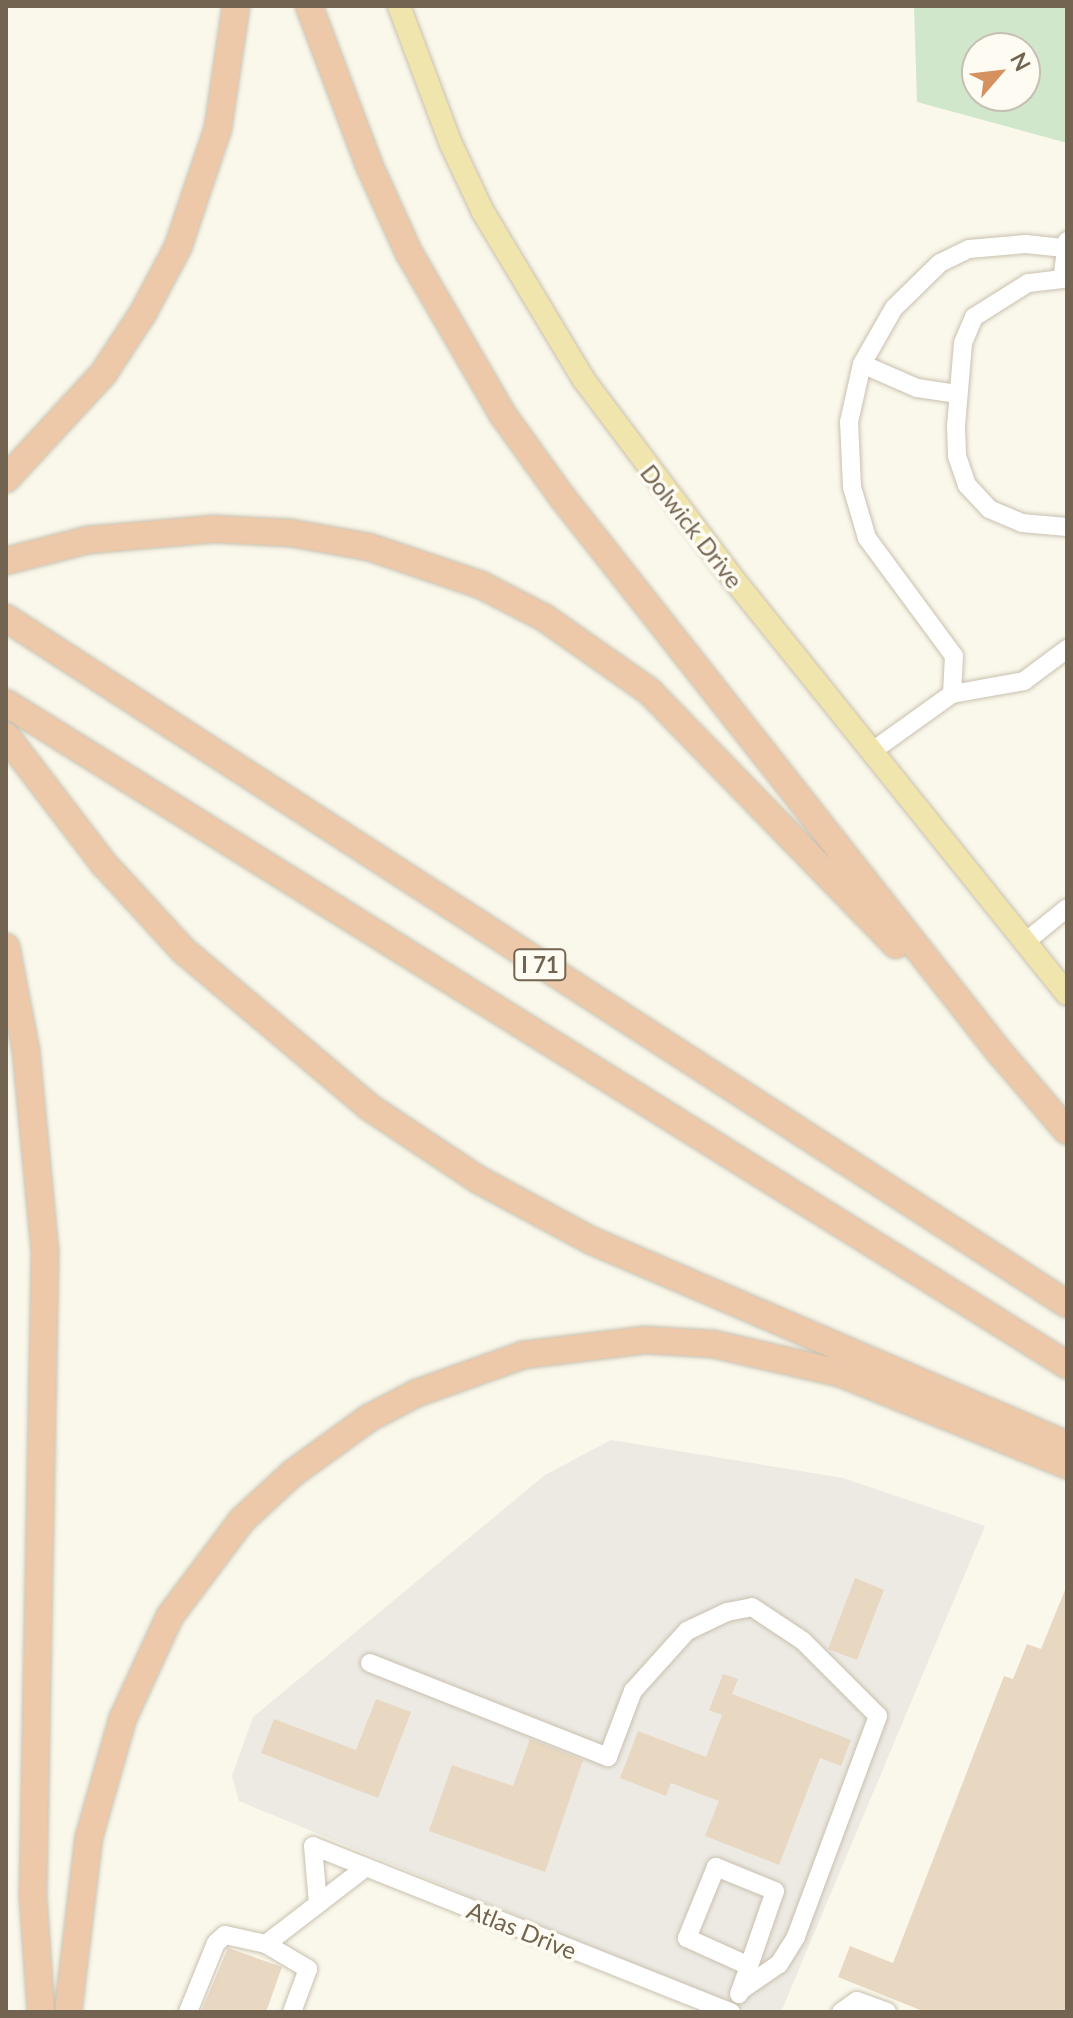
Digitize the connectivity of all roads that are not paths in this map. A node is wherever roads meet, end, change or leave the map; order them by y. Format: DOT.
graph roads {
  1 [pos="236,6"];
  2 [pos="309,6"];
  3 [pos="399,6"];
  4 [pos="1066,244"];
  5 [pos="862,364"];
  6 [pos="957,394"];
  7 [pos="6,479"];
  8 [pos="1067,527"];
  9 [pos="6,561"];
  10 [pos="10,621"];
  11 [pos="1067,649"];
  12 [pos="952,694"];
  13 [pos="7,704"];
  14 [pos="6,736"];
  15 [pos="871,752"];
  16 [pos="1067,908"];
  17 [pos="1024,943"];
  18 [pos="6,947"];
  19 [pos="1067,994"];
  20 [pos="1001,1054"];
  21 [pos="1067,1131"];
  22 [pos="1067,1304"];
  23 [pos="1067,1365"];
  24 [pos="1067,1445"];
  25 [pos="1067,1465"];
  26 [pos="370,1663"];
  27 [pos="366,1867"];
  28 [pos="318,1904"];
  29 [pos="266,1944"];
  30 [pos="749,1966"];
  31 [pos="741,1990"];
  32 [pos="41,2012"];
  33 [pos="68,2012"];
  34 [pos="188,2012"];
  35 [pos="292,2012"];
  36 [pos="732,2012"];
  37 [pos="841,2012"];
  38 [pos="887,2012"];
  1 -- 7 [label="highway"];
  2 -- 20 [label="highway"];
  3 -- 15 [label="main road, Dolwick Drive"];
  4 -- 5 [label="lane"];
  4 -- 6 [label="lane"];
  5 -- 6 [label="lane"];
  5 -- 12 [label="lane"];
  6 -- 8 [label="lane"];
  9 -- 20 [label="highway"];
  10 -- 22 [label="highway, I 71"];
  11 -- 12 [label="lane"];
  12 -- 15 [label="lane"];
  13 -- 23 [label="highway, I 71"];
  14 -- 24 [label="highway"];
  15 -- 17 [label="main road, Dolwick Drive"];
  16 -- 17 [label="lane"];
  17 -- 19 [label="main road, Dolwick Drive"];
  18 -- 32 [label="highway"];
  20 -- 21 [label="highway"];
  25 -- 33 [label="highway"];
  26 -- 31 [label="lane"];
  27 -- 28 [label="lane"];
  27 -- 28 [label="lane, Atlas Drive"];
  27 -- 36 [label="lane, Atlas Drive"];
  28 -- 29 [label="lane"];
  29 -- 34 [label="lane"];
  29 -- 35 [label="lane"];
  30 -- 30 [label="lane"];
  30 -- 31 [label="lane"];
  31 -- 36 [label="lane"];
  37 -- 38 [label="lane"];
}
